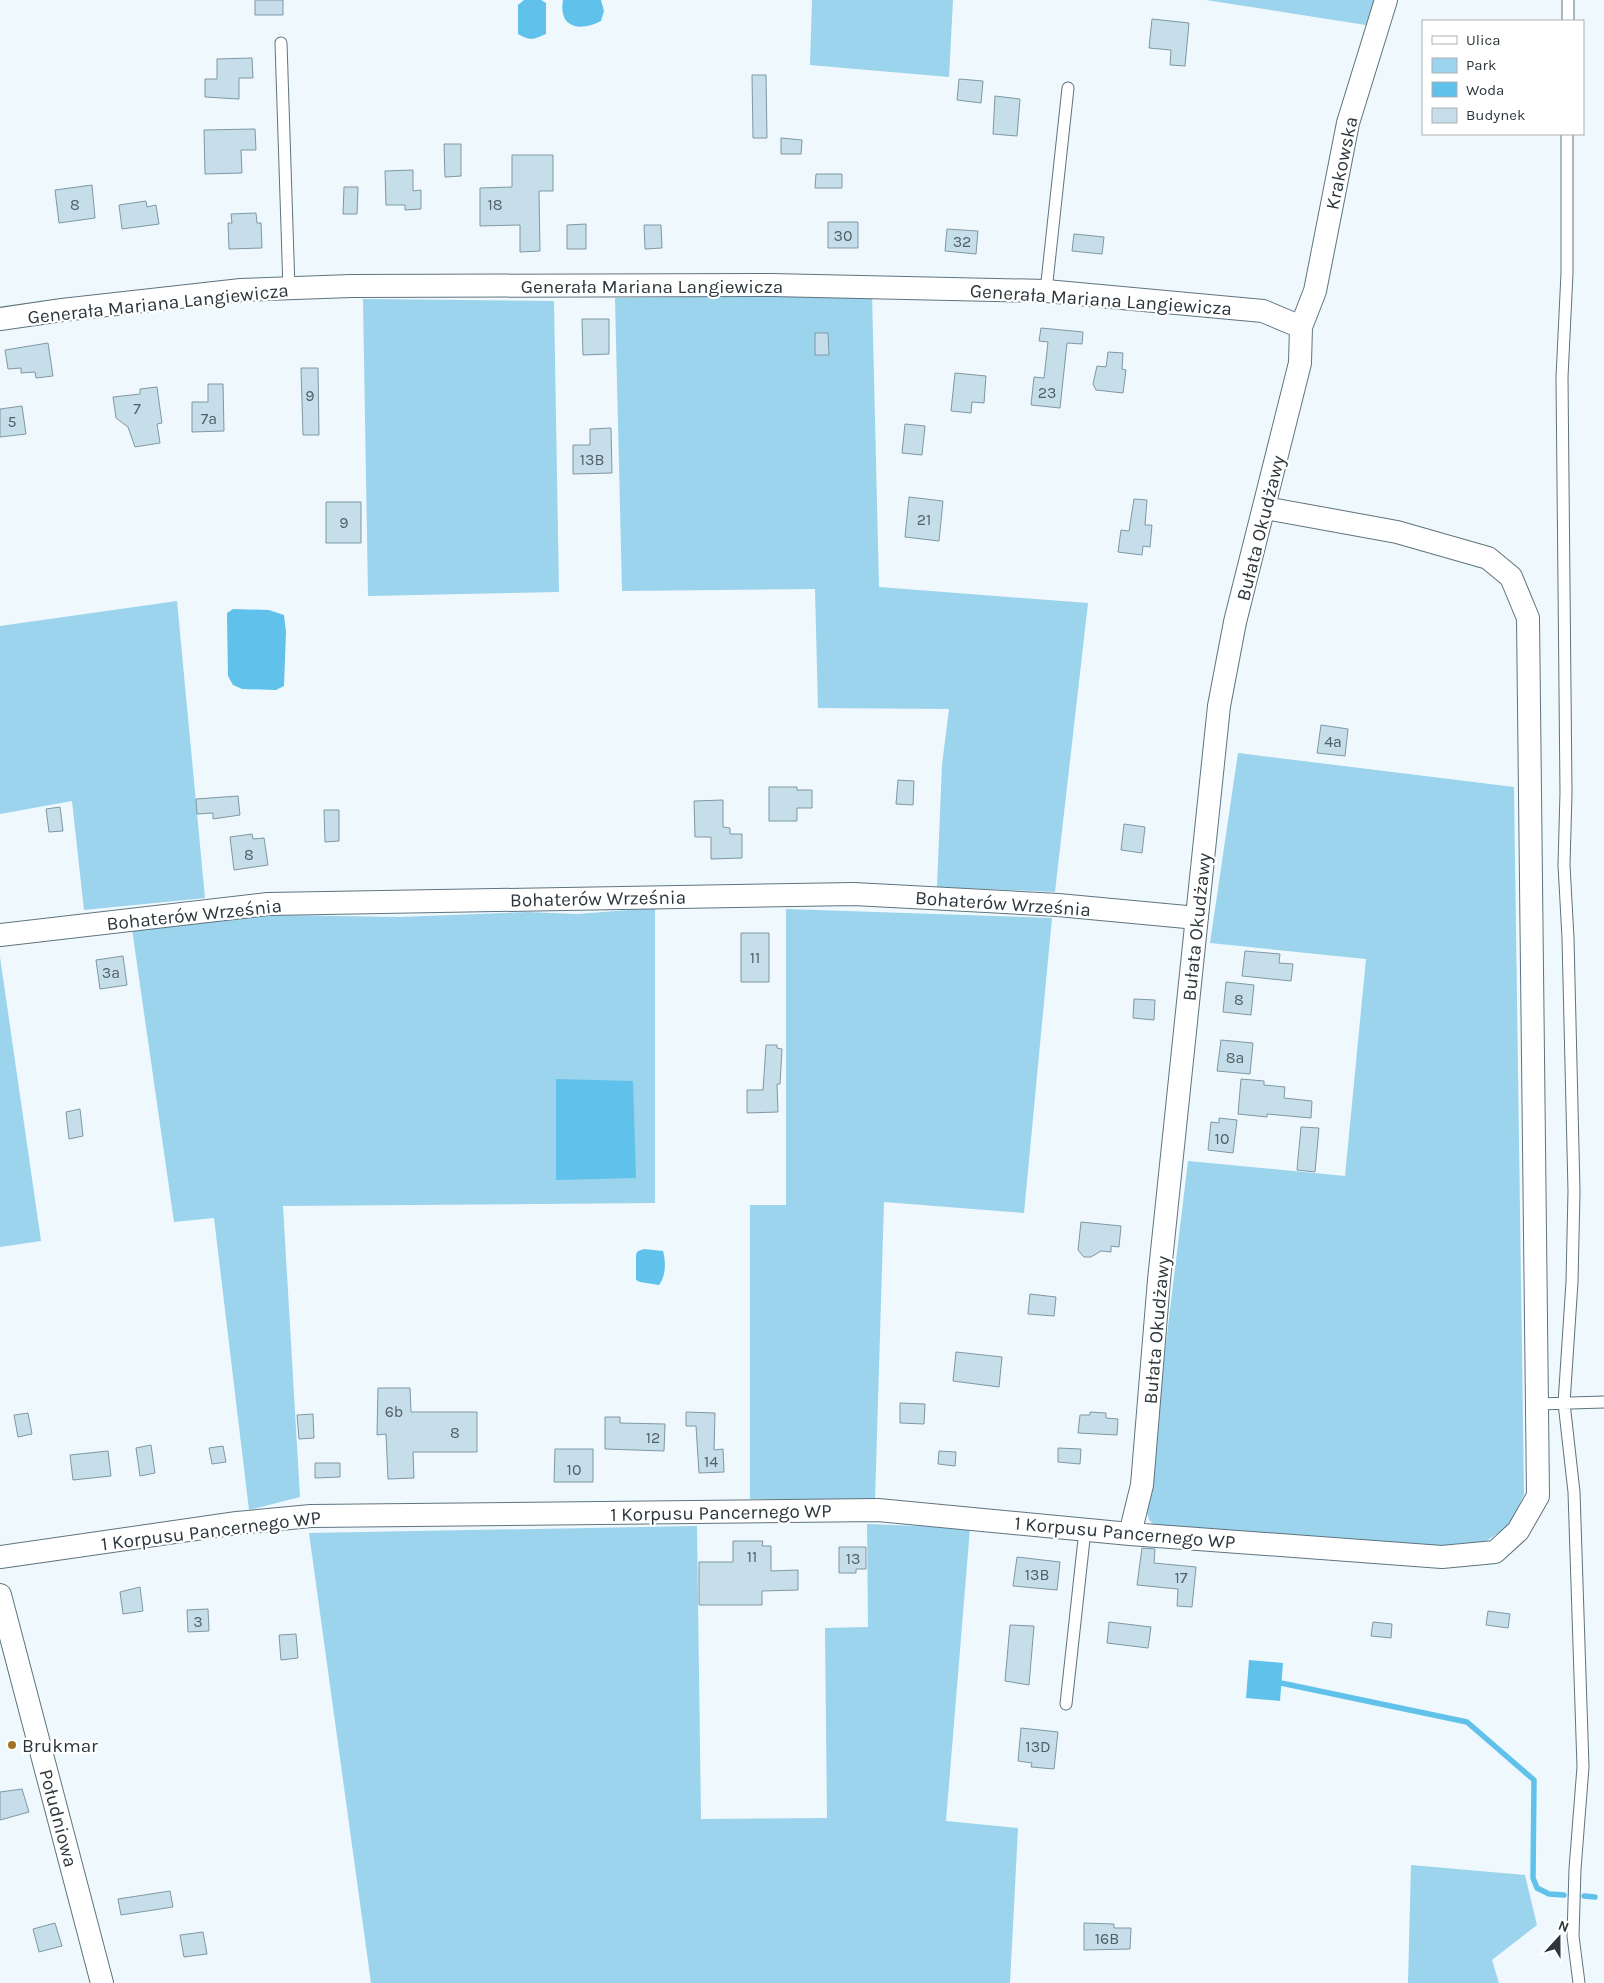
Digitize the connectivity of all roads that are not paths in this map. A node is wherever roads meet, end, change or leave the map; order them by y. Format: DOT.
graph roads {
  1 [pos="1386,0"];
  2 [pos="1568,0"];
  3 [pos="1568,20"];
  4 [pos="281,43"];
  5 [pos="1068,88"];
  6 [pos="1568,135"];
  7 [pos="289,289"];
  8 [pos="1046,292"];
  9 [pos="0,319"];
  10 [pos="1301,326"];
  11 [pos="1265,508"];
  12 [pos="1197,918"];
  13 [pos="0,935"];
  14 [pos="1604,1402"];
  15 [pos="1538,1404"];
  16 [pos="1564,1404"];
  17 [pos="1085,1530"];
  18 [pos="1130,1534"];
  19 [pos="0,1557"];
  20 [pos="0,1595"];
  21 [pos="1066,1704"];
  22 [pos="102,1983"];
  23 [pos="1579,1983"];
  1 -- 10 [label="street, Krakowska"];
  2 -- 3 [label="lane"];
  4 -- 7 [label="lane"];
  5 -- 8 [label="lane"];
  6 -- 16 [label="lane"];
  7 -- 8 [label="street, Generała Mariana Langiewicza"];
  7 -- 9 [label="street, Generała Mariana Langiewicza"];
  8 -- 10 [label="street, Generała Mariana Langiewicza"];
  10 -- 11 [label="street, Bułata Okudżawy"];
  11 -- 12 [label="street, Bułata Okudżawy"];
  11 -- 15 [label="street, 1 Korpusu Pancernego WP"];
  12 -- 13 [label="street, Bohaterów Września"];
  12 -- 18 [label="street, Bułata Okudżawy"];
  14 -- 16 [label="lane"];
  15 -- 16 [label="lane"];
  15 -- 18 [label="street, 1 Korpusu Pancernego WP"];
  16 -- 23 [label="lane"];
  17 -- 18 [label="street, 1 Korpusu Pancernego WP"];
  17 -- 19 [label="street, 1 Korpusu Pancernego WP"];
  17 -- 21 [label="lane"];
  20 -- 22 [label="street, Południowa"];
}
